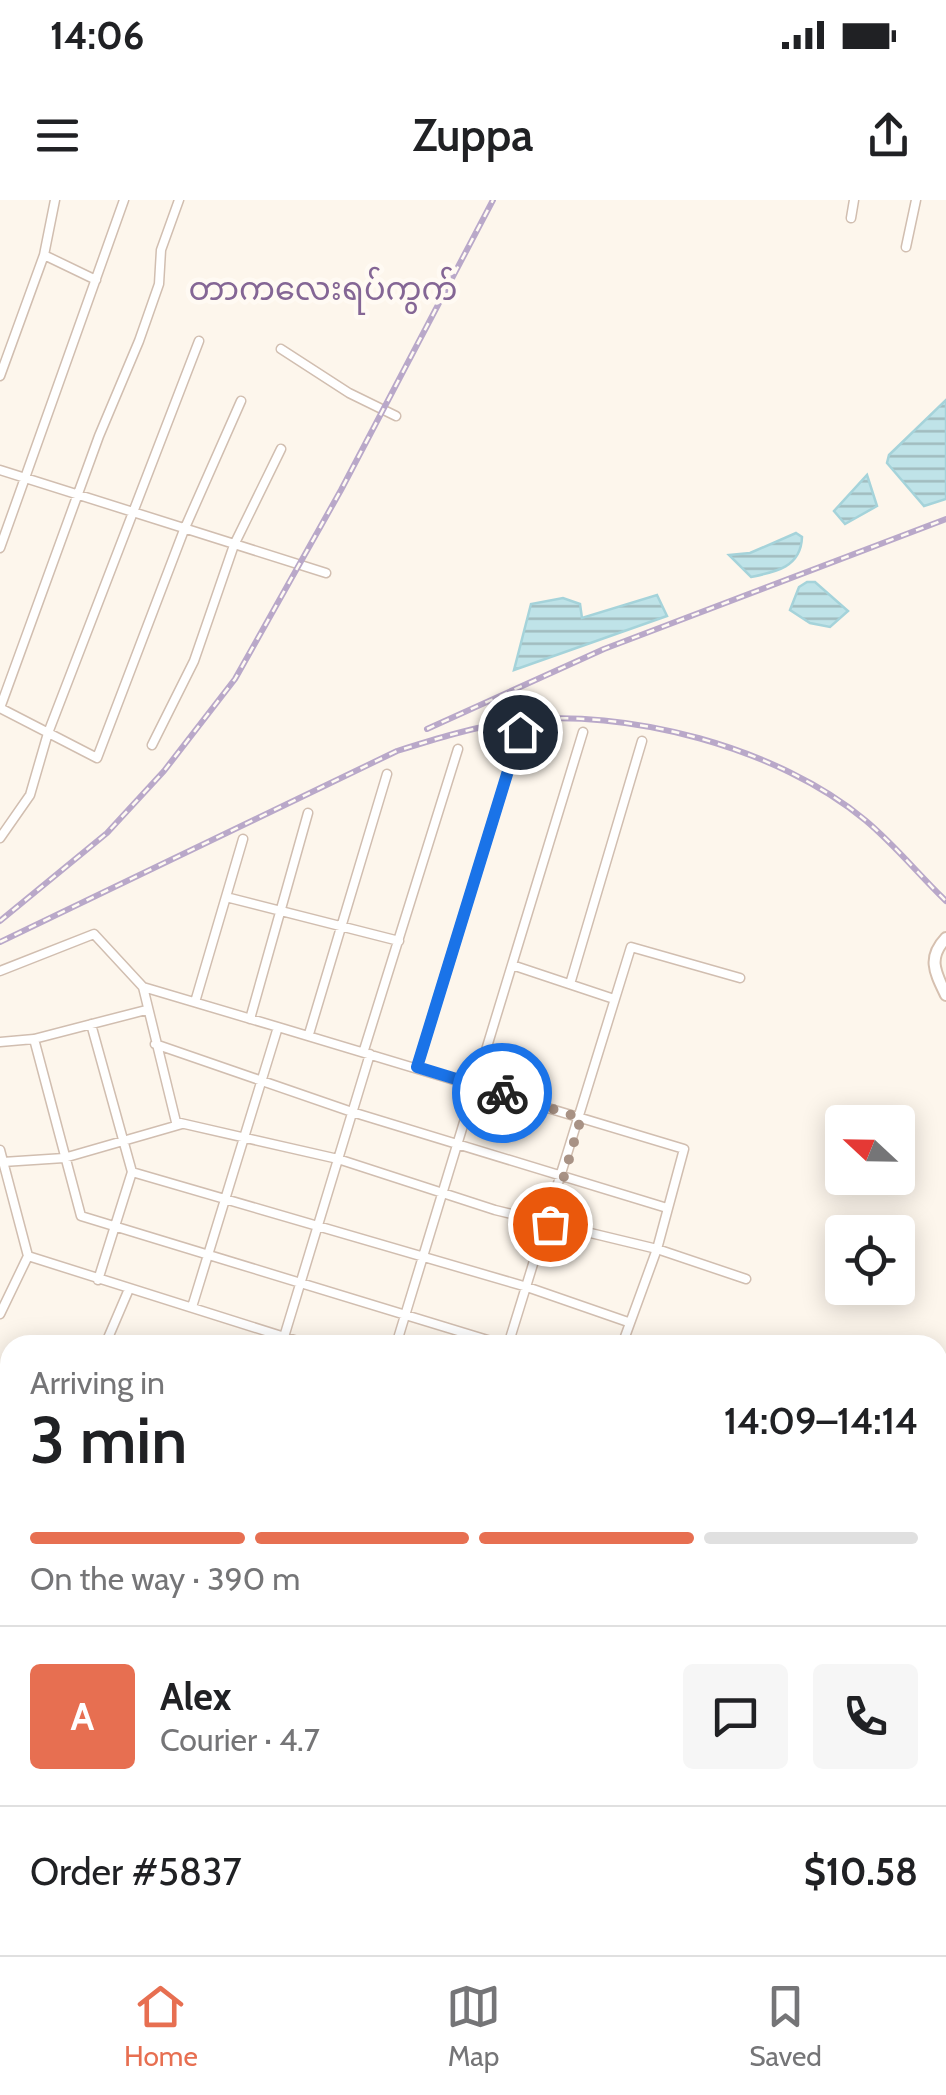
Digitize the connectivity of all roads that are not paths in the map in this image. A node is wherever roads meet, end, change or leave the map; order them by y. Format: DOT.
graph roads {
  1 [pos="55,200"];
  2 [pos="124,200"];
  3 [pos="179,200"];
  4 [pos="854,200"];
  5 [pos="916,200"];
  6 [pos="850,218"];
  7 [pos="906,247"];
  8 [pos="44,255"];
  9 [pos="96,280"];
  10 [pos="199,340"];
  11 [pos="281,349"];
  12 [pos="0,376"];
  13 [pos="242,400"];
  14 [pos="396,416"];
  15 [pos="281,449"];
  16 [pos="0,470"];
  17 [pos="26,479"];
  18 [pos="79,496"];
  19 [pos="131,513"];
  20 [pos="184,530"];
  21 [pos="234,545"];
  22 [pos="0,548"];
  23 [pos="326,573"];
  24 [pos="0,708"];
  25 [pos="520,732"];
  26 [pos="583,732"];
  27 [pos="48,733"];
  28 [pos="642,741"];
  29 [pos="152,745"];
  30 [pos="458,749"];
  31 [pos="387,774"];
  32 [pos="308,814"];
  33 [pos="0,838"];
  34 [pos="243,839"];
  35 [pos="226,897"];
  36 [pos="281,911"];
  37 [pos="342,925"];
  38 [pos="946,938"];
  39 [pos="399,942"];
  40 [pos="512,965"];
  41 [pos="0,971"];
  42 [pos="740,978"];
  43 [pos="570,984"];
  44 [pos="143,987"];
  45 [pos="946,995"];
  46 [pos="614,999"];
  47 [pos="195,1002"];
  48 [pos="146,1010"];
  49 [pos="250,1019"];
  50 [pos="91,1024"];
  51 [pos="278,1027"];
  52 [pos="309,1034"];
  53 [pos="34,1039"];
  54 [pos="0,1042"];
  55 [pos="155,1044"];
  56 [pos="367,1052"];
  57 [pos="417,1067"];
  58 [pos="261,1082"];
  59 [pos="476,1085"];
  60 [pos="352,1112"];
  61 [pos="581,1118"];
  62 [pos="182,1124"];
  63 [pos="243,1140"];
  64 [pos="123,1144"];
  65 [pos="456,1145"];
  66 [pos="0,1150"];
  67 [pos="64,1158"];
  68 [pos="338,1160"];
  69 [pos="3,1162"];
  70 [pos="132,1172"];
  71 [pos="563,1176"];
  72 [pos="4,1183"];
  73 [pos="442,1192"];
  74 [pos="12,1196"];
  75 [pos="226,1198"];
  76 [pos="0,1202"];
  77 [pos="666,1208"];
  78 [pos="550,1224"];
  79 [pos="116,1228"];
  80 [pos="317,1228"];
  81 [pos="658,1249"];
  82 [pos="209,1254"];
  83 [pos="28,1256"];
  84 [pos="422,1258"];
  85 [pos="746,1279"];
  86 [pos="98,1280"];
  87 [pos="300,1281"];
  88 [pos="527,1286"];
  89 [pos="129,1289"];
  90 [pos="192,1308"];
  91 [pos="0,1314"];
  92 [pos="404,1314"];
  93 [pos="628,1322"];
  94 [pos="109,1335"];
  95 [pos="278,1335"];
  96 [pos="285,1335"];
  97 [pos="399,1335"];
  98 [pos="473,1335"];
  99 [pos="510,1335"];
  100 [pos="625,1335"];
  1 -- 8 [label="street"];
  2 -- 9 [label="street"];
  3 -- 18 [label="street"];
  4 -- 6 [label="street"];
  5 -- 7 [label="street"];
  8 -- 9 [label="street"];
  8 -- 12 [label="street"];
  9 -- 17 [label="street"];
  10 -- 19 [label="street"];
  11 -- 14 [label="street"];
  13 -- 20 [label="street"];
  15 -- 21 [label="street"];
  16 -- 17 [label="street"];
  17 -- 18 [label="street"];
  17 -- 22 [label="street"];
  18 -- 19 [label="street"];
  18 -- 24 [label="street"];
  19 -- 20 [label="street"];
  19 -- 27 [label="street"];
  20 -- 21 [label="street"];
  20 -- 27 [label="street"];
  21 -- 23 [label="street"];
  21 -- 29 [label="street"];
  24 -- 27 [label="street"];
  25 -- 57 [label="street"];
  26 -- 40 [label="street"];
  27 -- 33 [label="street"];
  28 -- 43 [label="street"];
  30 -- 39 [label="street"];
  31 -- 37 [label="street"];
  32 -- 36 [label="street"];
  34 -- 35 [label="street"];
  35 -- 36 [label="street"];
  35 -- 47 [label="street"];
  36 -- 37 [label="street"];
  36 -- 49 [label="street"];
  37 -- 39 [label="street"];
  37 -- 52 [label="street"];
  38 -- 45 [label="main road"];
  39 -- 56 [label="street"];
  40 -- 43 [label="street"];
  40 -- 59 [label="street"];
  41 -- 44 [label="street"];
  42 -- 46 [label="street"];
  43 -- 46 [label="street"];
  44 -- 47 [label="street"];
  44 -- 48 [label="street"];
  46 -- 61 [label="street"];
  47 -- 49 [label="street"];
  48 -- 50 [label="street"];
  48 -- 55 [label="street"];
  49 -- 51 [label="street"];
  50 -- 53 [label="street"];
  50 -- 64 [label="street"];
  51 -- 52 [label="street"];
  51 -- 58 [label="street"];
  52 -- 56 [label="street"];
  53 -- 54 [label="street"];
  53 -- 67 [label="street"];
  55 -- 58 [label="street"];
  55 -- 62 [label="street"];
  56 -- 57 [label="street"];
  56 -- 60 [label="street"];
  57 -- 59 [label="street"];
  58 -- 60 [label="street"];
  58 -- 63 [label="street"];
  59 -- 61 [label="street"];
  59 -- 65 [label="street"];
  60 -- 65 [label="street"];
  60 -- 68 [label="street"];
  61 -- 71 [label="street"];
  61 -- 77 [label="street"];
  62 -- 63 [label="street"];
  62 -- 64 [label="street"];
  63 -- 68 [label="street"];
  63 -- 75 [label="street"];
  64 -- 67 [label="street"];
  64 -- 70 [label="street"];
  65 -- 71 [label="street"];
  65 -- 73 [label="street"];
  66 -- 69 [label="street"];
  67 -- 69 [label="street"];
  67 -- 79 [label="street"];
  68 -- 73 [label="street"];
  68 -- 80 [label="street"];
  69 -- 72 [label="street"];
  70 -- 75 [label="street"];
  70 -- 79 [label="street"];
  71 -- 77 [label="street"];
  71 -- 78 [label="street"];
  72 -- 74 [label="street"];
  73 -- 78 [label="street"];
  73 -- 84 [label="street"];
  74 -- 76 [label="street"];
  74 -- 83 [label="street"];
  75 -- 80 [label="street"];
  75 -- 82 [label="street"];
  77 -- 81 [label="street"];
  78 -- 81 [label="street"];
  78 -- 88 [label="street"];
  79 -- 82 [label="street"];
  79 -- 86 [label="street"];
  80 -- 84 [label="street"];
  80 -- 87 [label="street"];
  81 -- 85 [label="street"];
  81 -- 93 [label="street"];
  82 -- 87 [label="street"];
  82 -- 90 [label="street"];
  83 -- 86 [label="street"];
  83 -- 91 [label="street"];
  84 -- 88 [label="street"];
  84 -- 92 [label="street"];
  86 -- 89 [label="street"];
  87 -- 92 [label="street"];
  87 -- 96 [label="street"];
  88 -- 93 [label="street"];
  88 -- 99 [label="street"];
  89 -- 90 [label="street"];
  89 -- 94 [label="street"];
  90 -- 95 [label="street"];
  92 -- 97 [label="street"];
  92 -- 98 [label="street"];
  93 -- 100 [label="street"];
}
